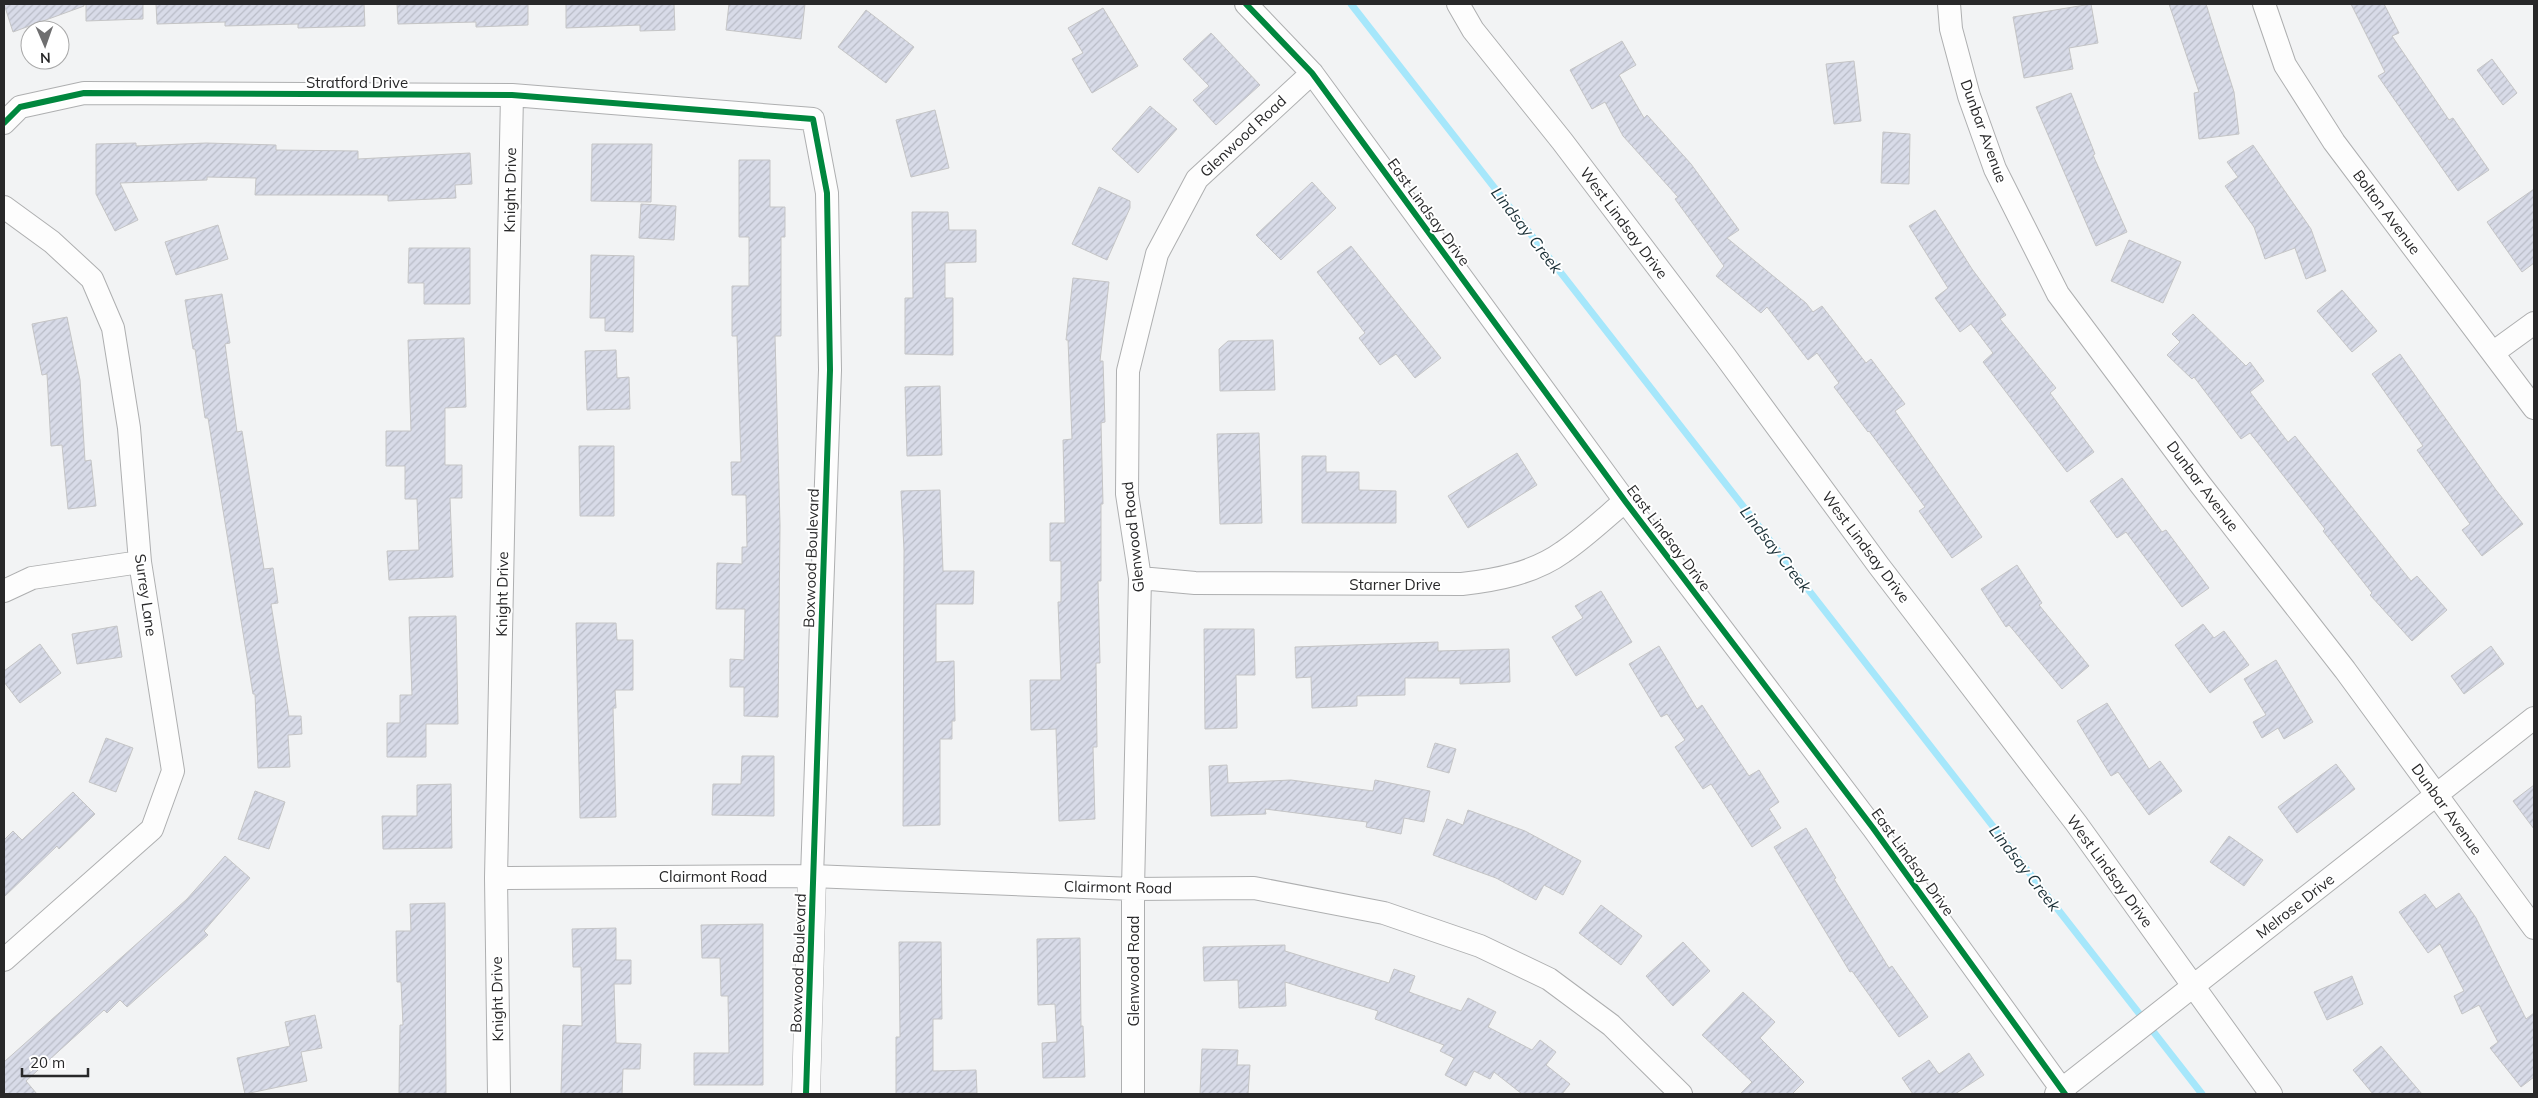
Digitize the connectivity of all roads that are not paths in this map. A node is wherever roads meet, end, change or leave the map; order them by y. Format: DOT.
graph roads {
  1 [pos="1246,4"];
  2 [pos="1458,4"];
  3 [pos="1949,4"];
  4 [pos="2264,4"];
  5 [pos="1312,73"];
  6 [pos="512,95"];
  7 [pos="718,110"];
  8 [pos="4,122"];
  9 [pos="4,207"];
  10 [pos="2534,323"];
  11 [pos="2494,352"];
  12 [pos="2534,408"];
  13 [pos="1625,501"];
  14 [pos="140,562"];
  15 [pos="1140,578"];
  16 [pos="4,591"];
  17 [pos="2534,718"];
  18 [pos="2436,795"];
  19 [pos="812,876"];
  20 [pos="496,878"];
  21 [pos="1133,889"];
  22 [pos="2534,928"];
  23 [pos="4,960"];
  24 [pos="2193,986"];
  25 [pos="2061,1093"];
  26 [pos="498,1094"];
  27 [pos="806,1094"];
  28 [pos="1133,1094"];
  29 [pos="1681,1094"];
  30 [pos="2272,1094"];
  1 -- 5 [label="street, East Lindsay Drive"];
  2 -- 24 [label="street, West Lindsay Drive"];
  3 -- 18 [label="street, Dunbar Avenue"];
  4 -- 11 [label="street, Bolton Avenue"];
  5 -- 13 [label="street, East Lindsay Drive"];
  5 -- 15 [label="street, Glenwood Road"];
  6 -- 7 [label="street, Stratford Drive"];
  6 -- 8 [label="street, Stratford Drive"];
  6 -- 20 [label="street, Knight Drive"];
  7 -- 19 [label="street, Boxwood Boulevard"];
  9 -- 14 [label="street, Surrey Lane"];
  10 -- 11 [label="street"];
  11 -- 12 [label="street, Bolton Avenue"];
  13 -- 15 [label="street, Starner Drive"];
  13 -- 25 [label="street, East Lindsay Drive"];
  14 -- 16 [label="street"];
  14 -- 23 [label="street, Surrey Lane"];
  15 -- 21 [label="street, Glenwood Road"];
  17 -- 18 [label="street, Melrose Drive"];
  18 -- 22 [label="street, Dunbar Avenue"];
  18 -- 24 [label="street, Melrose Drive"];
  19 -- 20 [label="street, Clairmont Road"];
  19 -- 21 [label="street, Clairmont Road"];
  19 -- 27 [label="street, Boxwood Boulevard"];
  20 -- 26 [label="street, Knight Drive"];
  21 -- 28 [label="street, Glenwood Road"];
  21 -- 29 [label="street, Clairmont Road"];
  24 -- 25 [label="street, Melrose Drive"];
  24 -- 30 [label="street, West Lindsay Drive"];
}
